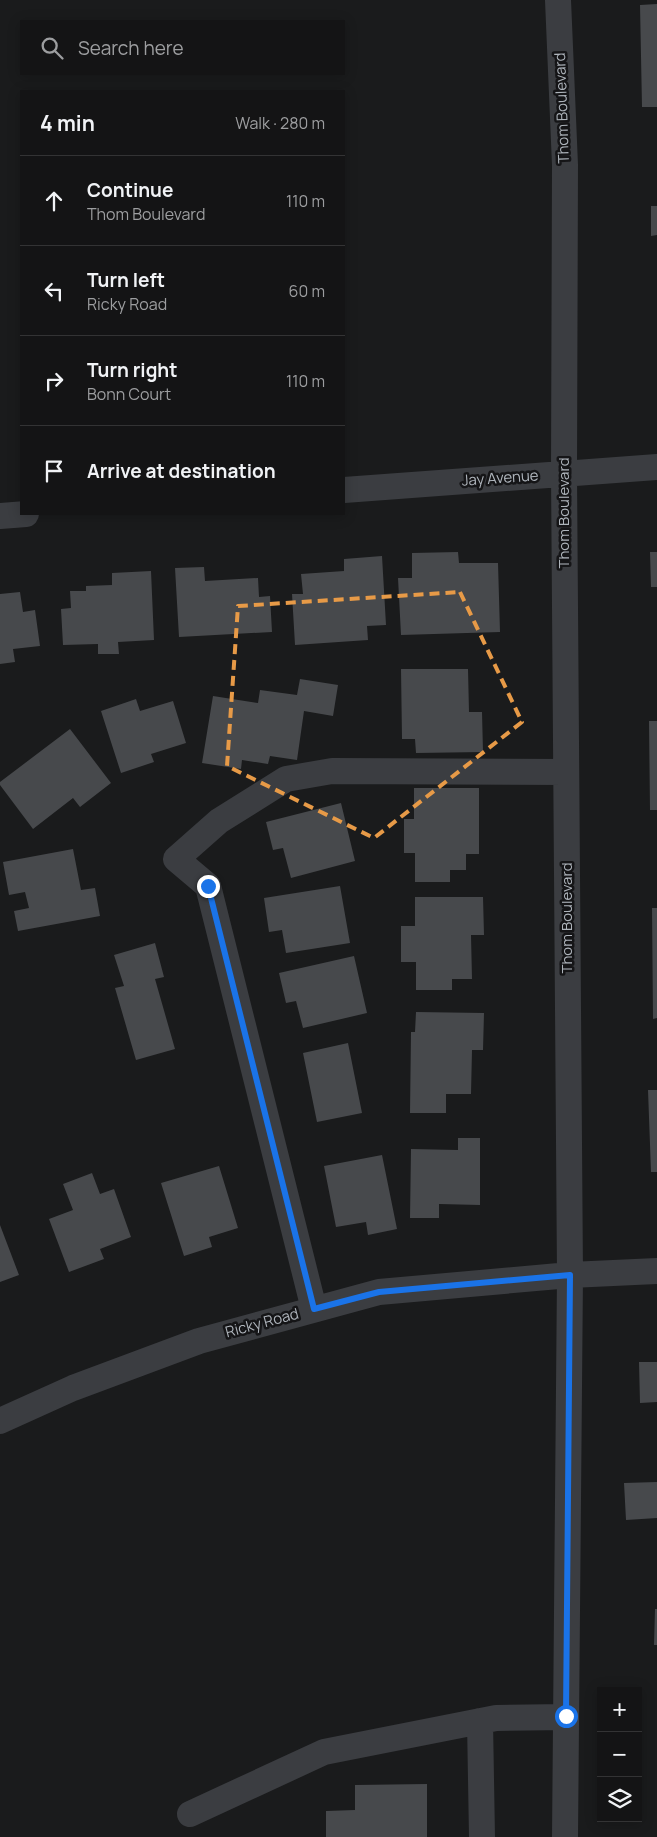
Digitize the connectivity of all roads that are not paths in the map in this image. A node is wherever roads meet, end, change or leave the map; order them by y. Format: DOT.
graph roads {
  1 [pos="558,0"];
  2 [pos="657,467"];
  3 [pos="564,473"];
  4 [pos="345,490"];
  5 [pos="20,514"];
  6 [pos="0,516"];
  7 [pos="566,772"];
  8 [pos="657,1271"];
  9 [pos="570,1275"];
  10 [pos="314,1309"];
  11 [pos="0,1421"];
  12 [pos="566,1716"];
  13 [pos="480,1721"];
  14 [pos="190,1814"];
  15 [pos="482,1837"];
  16 [pos="565,1837"];
  1 -- 3 [label="street, Thom Boulevard"];
  2 -- 3 [label="street, Jay Avenue"];
  3 -- 4 [label="street, Jay Avenue"];
  3 -- 7 [label="street, Thom Boulevard"];
  5 -- 6 [label="street"];
  7 -- 9 [label="street, Thom Boulevard"];
  7 -- 10 [label="street"];
  8 -- 9 [label="street, Ricky Road"];
  9 -- 10 [label="street, Ricky Road"];
  9 -- 12 [label="street, Thom Boulevard"];
  10 -- 11 [label="street, Ricky Road"];
  12 -- 13 [label="street"];
  12 -- 16 [label="street, Thom Boulevard"];
  13 -- 14 [label="street"];
  13 -- 15 [label="street"];
}
